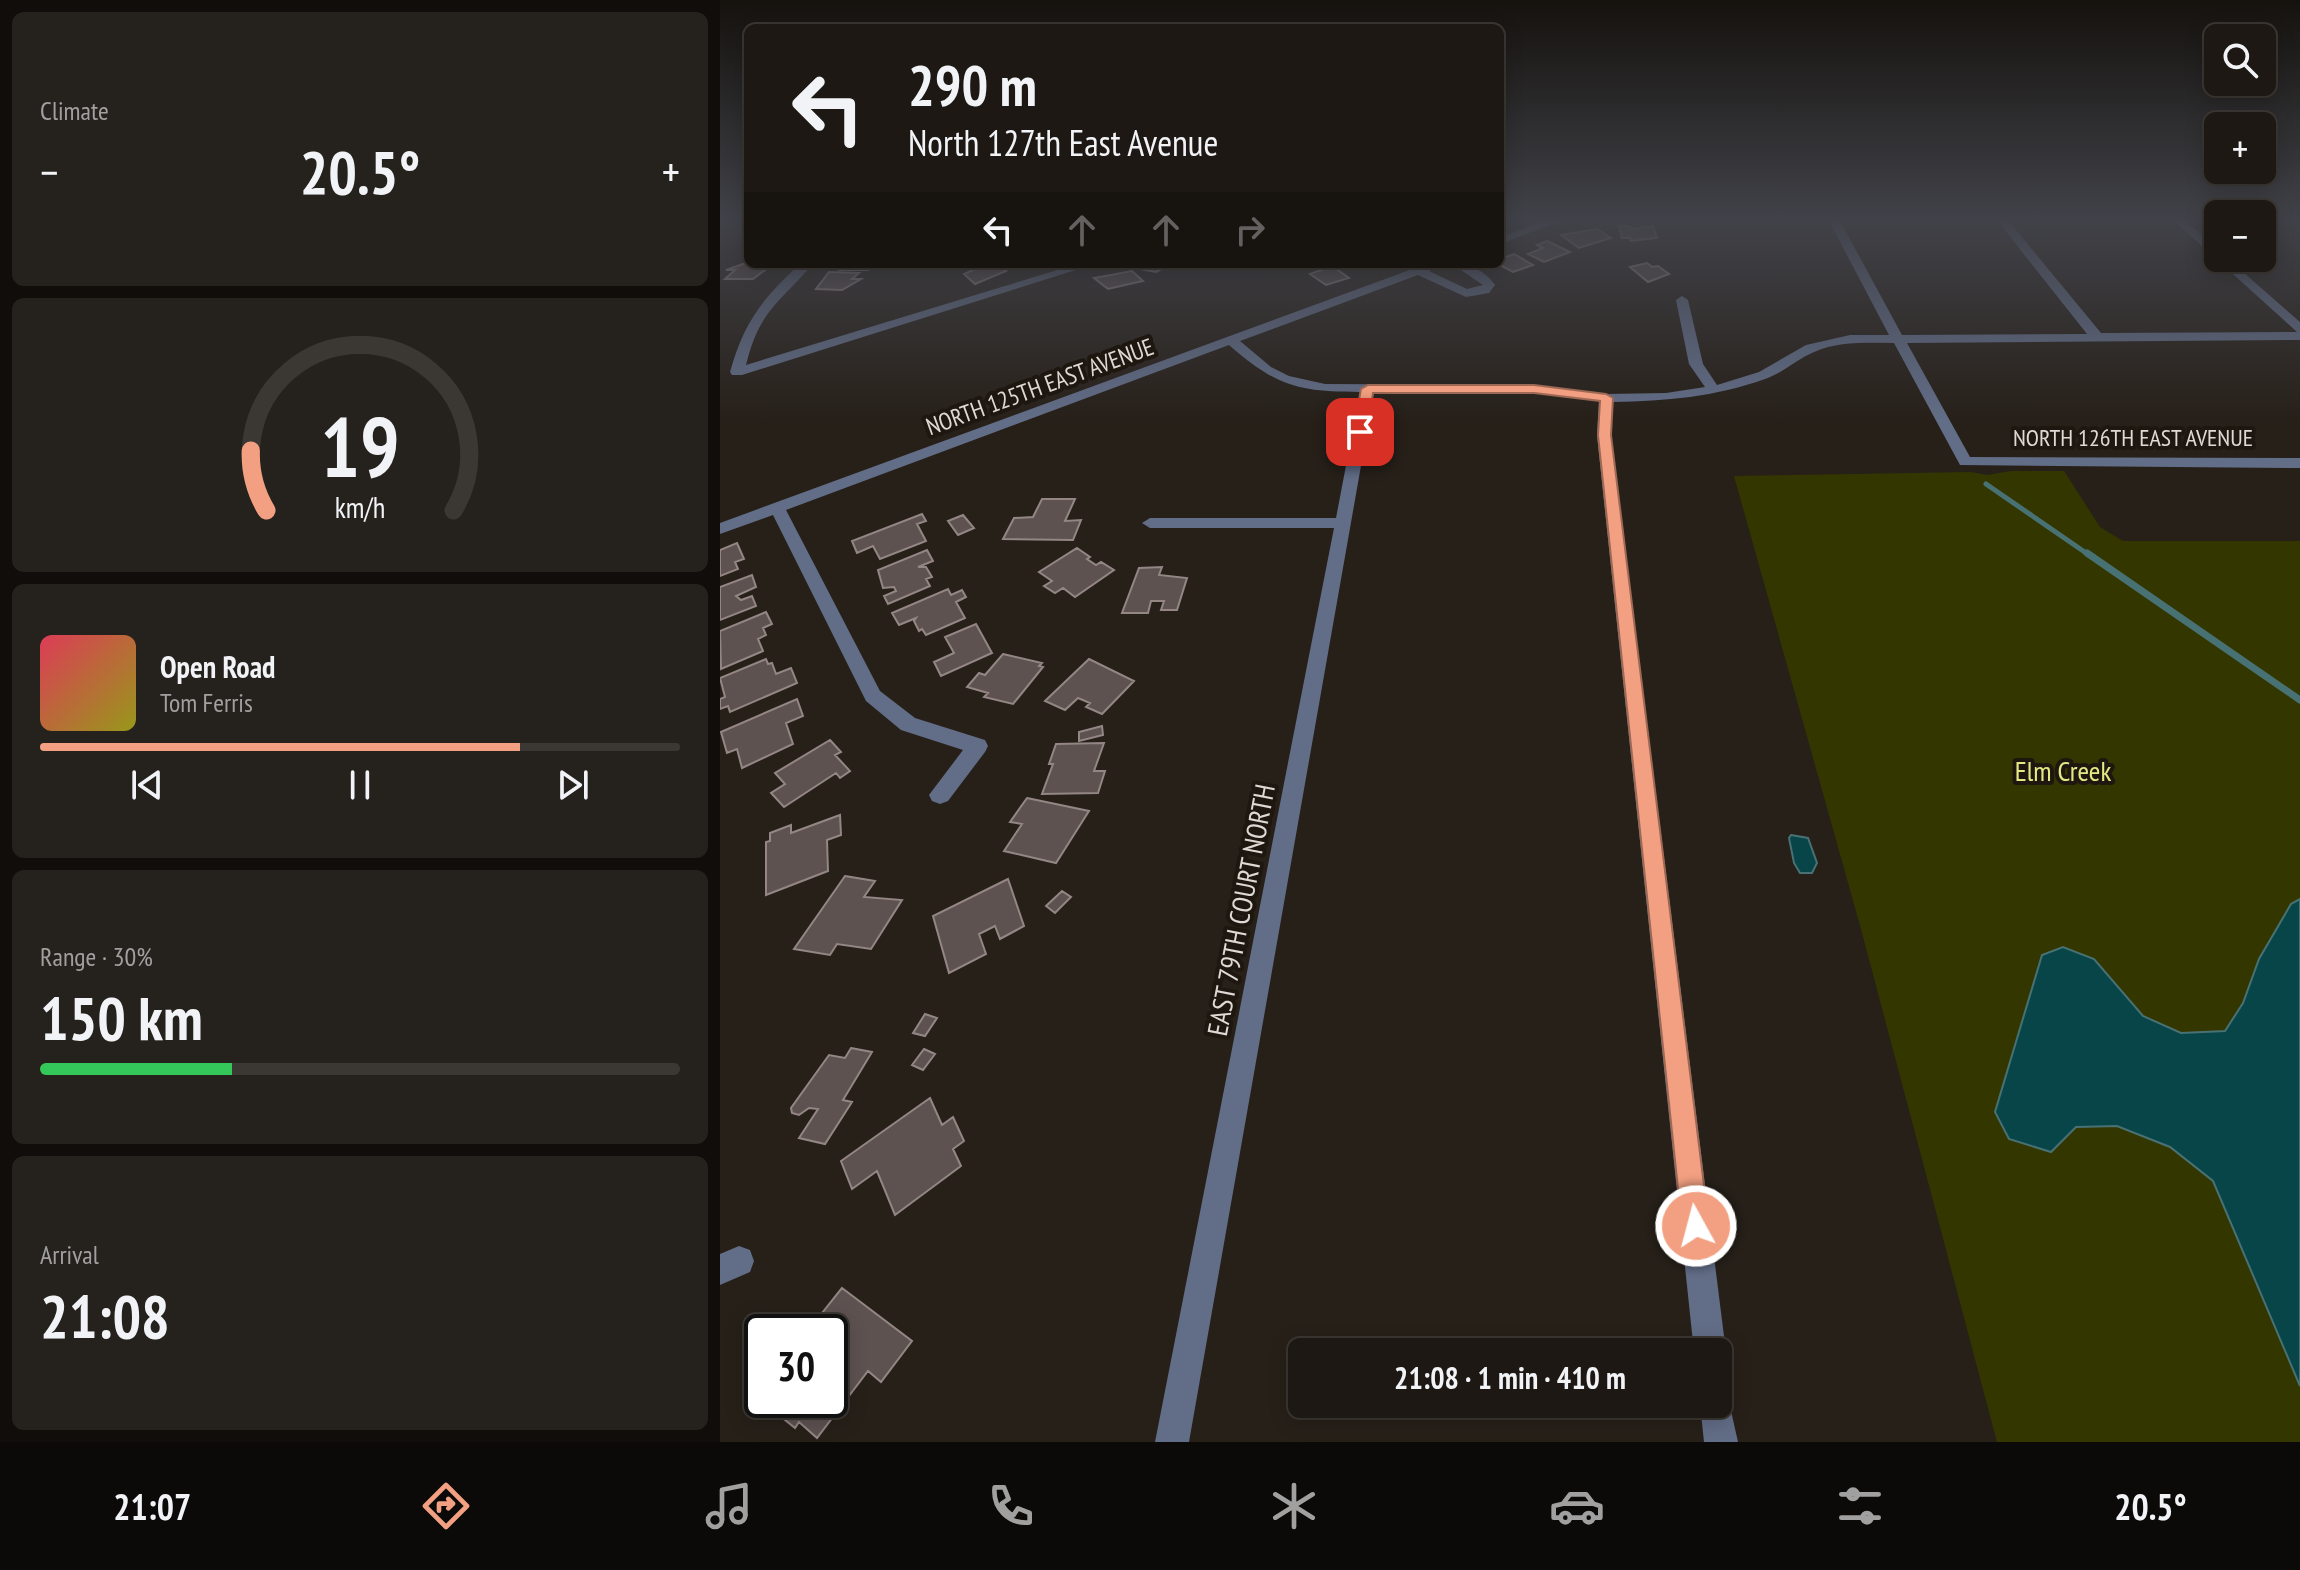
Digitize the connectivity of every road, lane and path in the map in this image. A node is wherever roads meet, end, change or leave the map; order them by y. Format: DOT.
graph roads {
  1 [pos="784,286"];
  2 [pos="1016,286"];
  3 [pos="1377,286"];
  4 [pos="1452,286"];
  5 [pos="1488,286"];
  6 [pos="1869,286"];
  7 [pos="2056,286"];
  8 [pos="2252,286"];
  9 [pos="1682,300"];
  10 [pos="2300,329"];
  11 [pos="2096,336"];
  12 [pos="2300,336"];
  13 [pos="1897,337"];
  14 [pos="1231,340"];
  15 [pos="1368,389"];
  16 [pos="1714,390"];
  17 [pos="1606,398"];
  18 [pos="2300,463"];
  19 [pos="777,508"];
  20 [pos="1150,523"];
  21 [pos="1344,523"];
  22 [pos="720,529"];
  23 [pos="940,795"];
  24 [pos="1708,1338"];
  25 [pos="1718,1418"];
  26 [pos="1172,1442"];
  27 [pos="1721,1442"];
  1 -- 2 [label="street"];
  3 -- 14 [label="street, NORTH 125TH EAST AVENUE"];
  4 -- 5 [label="street"];
  6 -- 13 [label="street"];
  7 -- 11 [label="street"];
  8 -- 10 [label="street"];
  9 -- 16 [label="street"];
  11 -- 12 [label="street"];
  11 -- 13 [label="street"];
  13 -- 16 [label="street"];
  13 -- 18 [label="street, NORTH 126TH EAST AVENUE"];
  14 -- 15 [label="street"];
  14 -- 19 [label="street, NORTH 125TH EAST AVENUE"];
  15 -- 17 [label="street"];
  15 -- 21 [label="street, EAST 79TH COURT NORTH"];
  16 -- 17 [label="street"];
  17 -- 24 [label="street"];
  19 -- 22 [label="street, NORTH 125TH EAST AVENUE"];
  19 -- 23 [label="street"];
  20 -- 21 [label="street"];
  21 -- 26 [label="street, EAST 79TH COURT NORTH"];
  25 -- 27 [label="street"];
}
